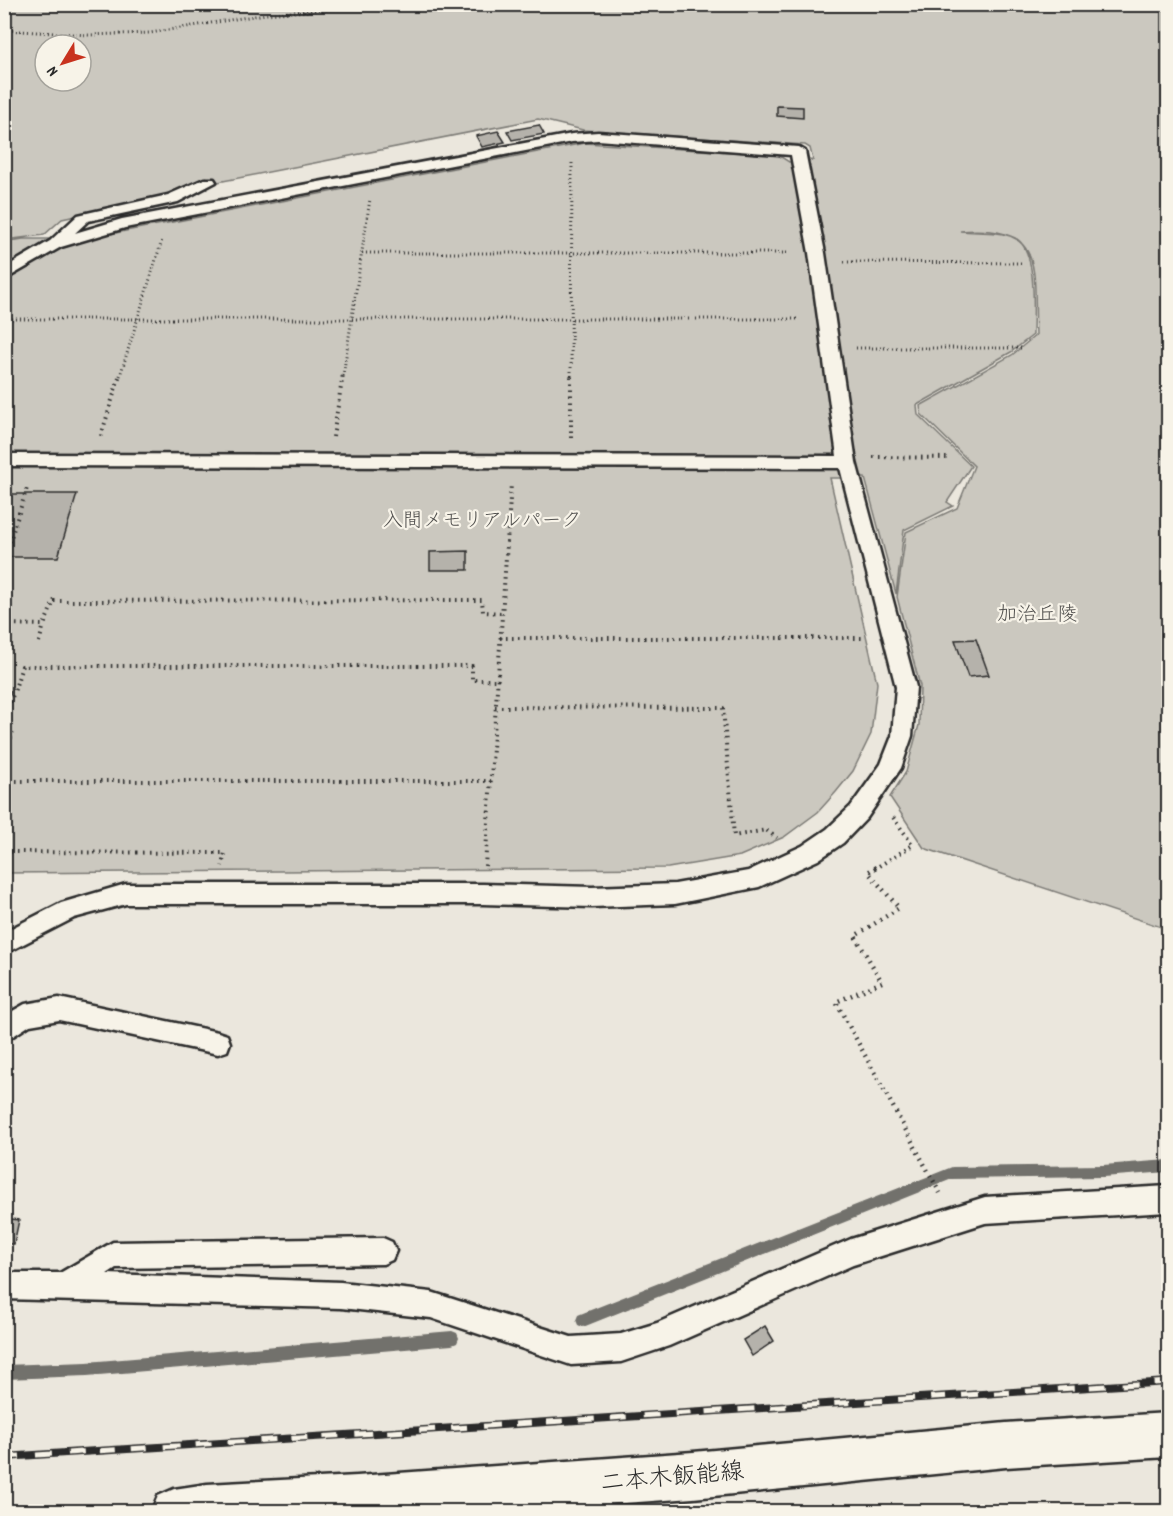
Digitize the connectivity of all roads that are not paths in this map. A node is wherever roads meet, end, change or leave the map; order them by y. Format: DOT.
graph roads {
  1 [pos="209,182"];
  2 [pos="56,244"];
  3 [pos="4,275"];
  4 [pos="4,460"];
  5 [pos="847,460"];
  6 [pos="4,944"];
  7 [pos="4,1031"];
  8 [pos="218,1043"];
  9 [pos="1168,1199"];
  10 [pos="383,1251"];
  11 [pos="4,1286"];
  12 [pos="63,1286"];
  13 [pos="1168,1435"];
  14 [pos="265,1508"];
  15 [pos="174,1512"];
  1 -- 2 [label="lane"];
  2 -- 3 [label="lane"];
  2 -- 5 [label="lane"];
  4 -- 5 [label="lane"];
  5 -- 6 [label="lane"];
  7 -- 8 [label="lane"];
  9 -- 12 [label="lane"];
  10 -- 12 [label="lane"];
  11 -- 12 [label="lane"];
  13 -- 14 [label="main road, 二本木飯能線"];
  14 -- 15 [label="main road, 二本木飯能線"];
}
